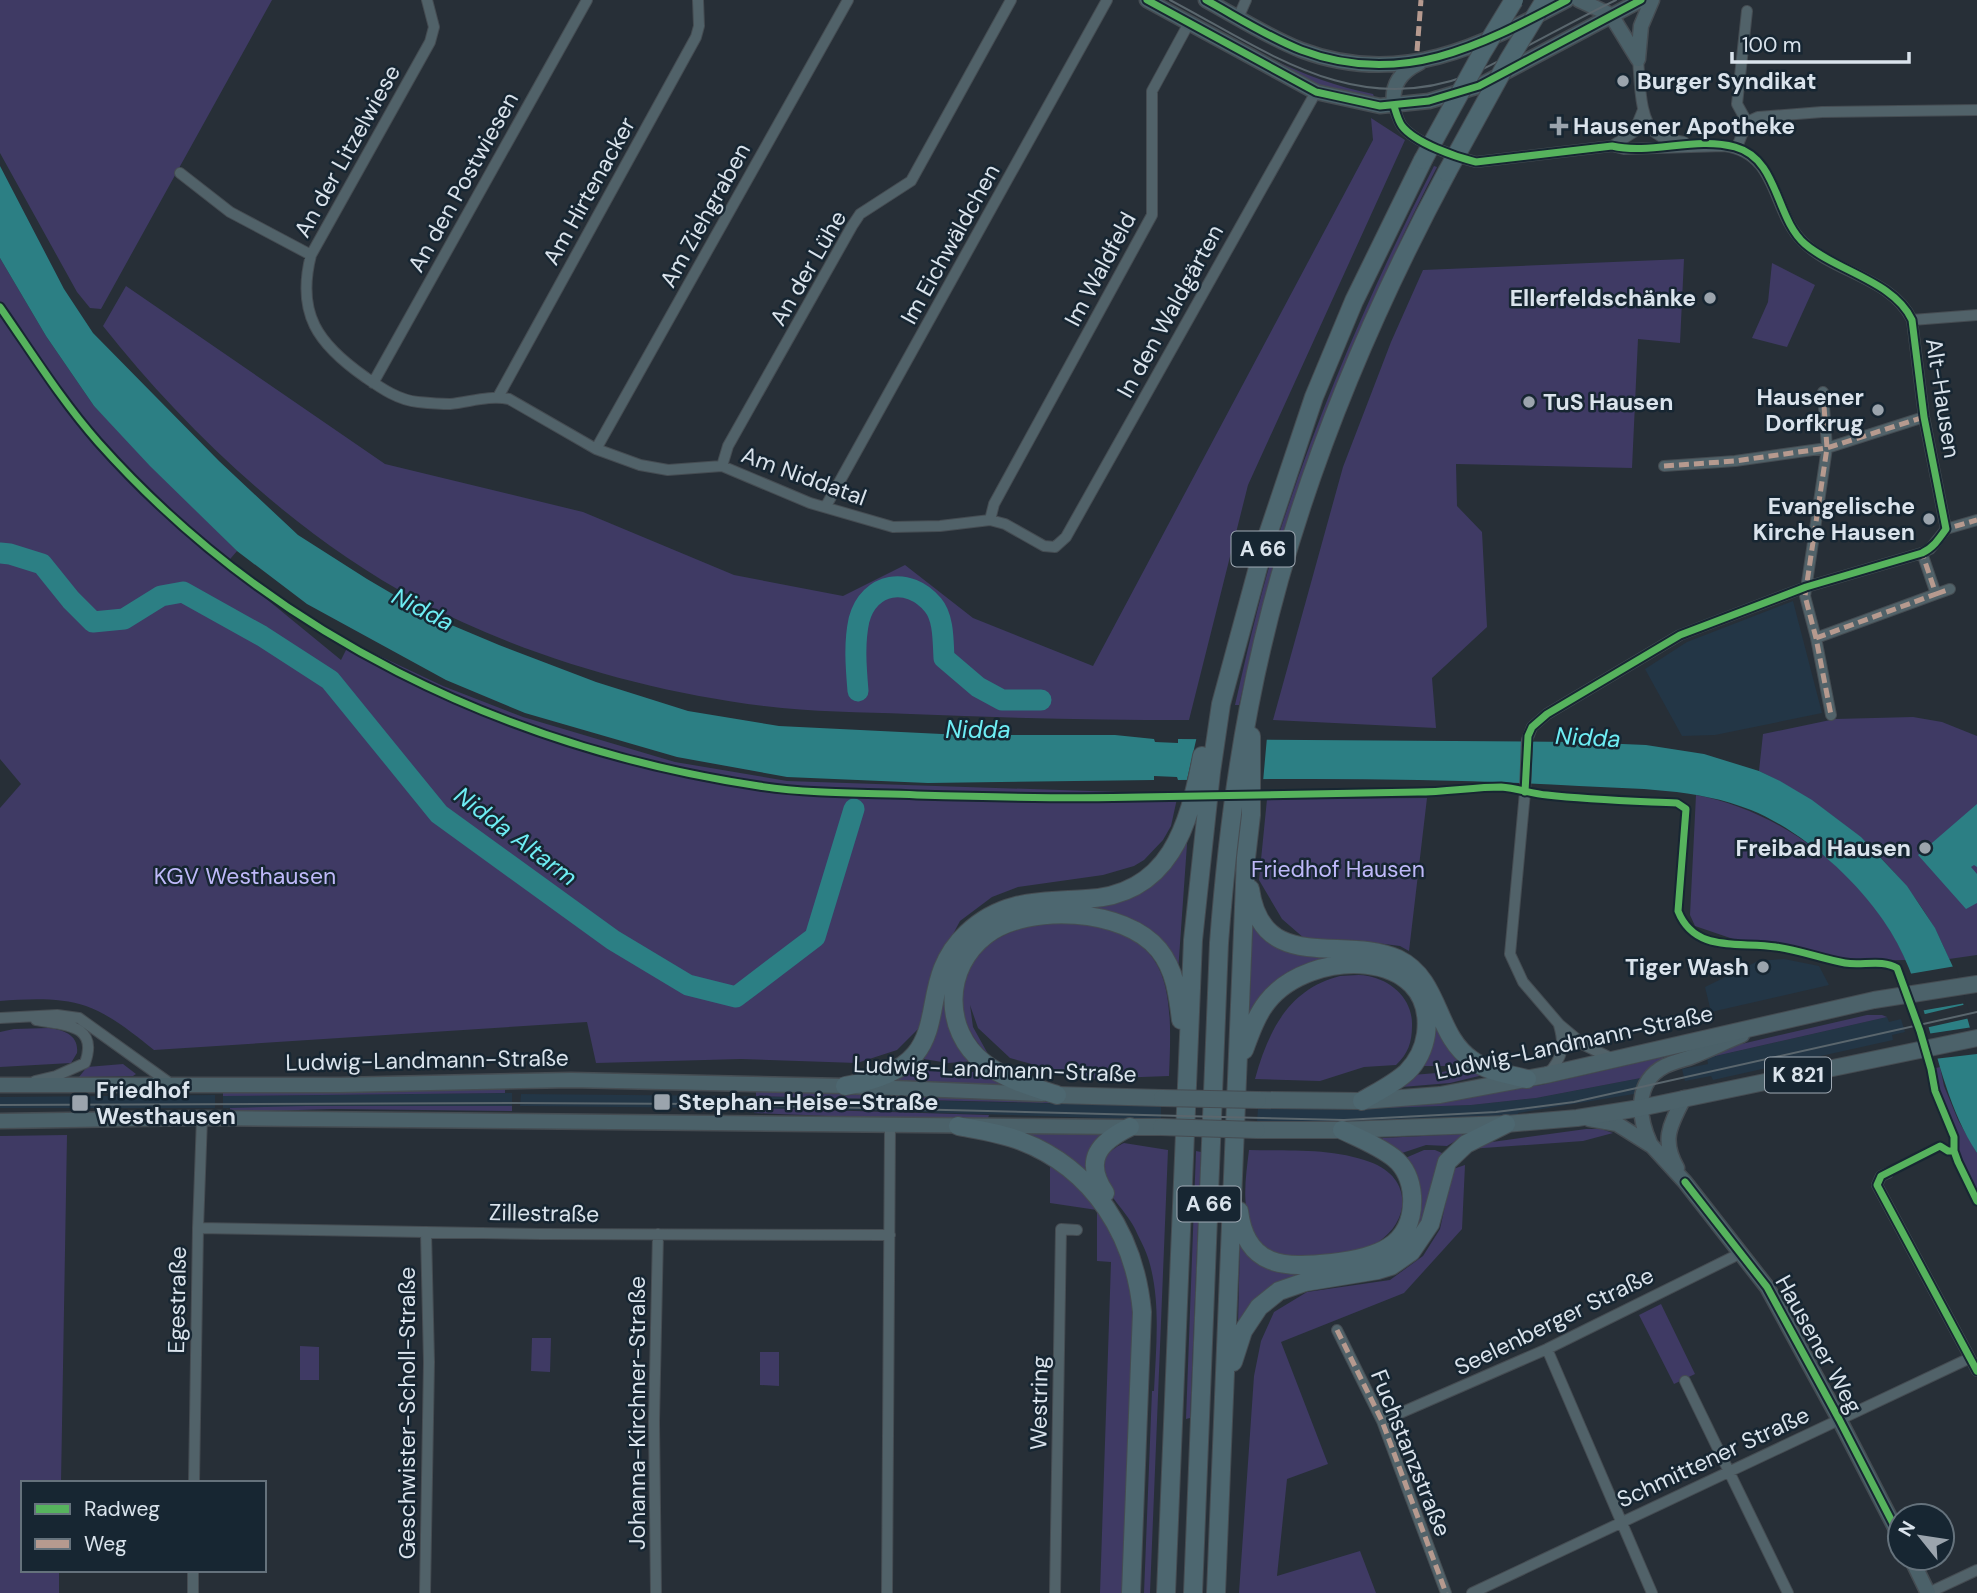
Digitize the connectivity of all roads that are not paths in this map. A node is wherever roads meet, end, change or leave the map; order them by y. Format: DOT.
graph roads {
  1 [pos="427,0"];
  2 [pos="587,0"];
  3 [pos="698,0"];
  4 [pos="848,0"];
  5 [pos="1012,0"];
  6 [pos="1107,0"];
  7 [pos="1147,0"];
  8 [pos="1206,0"];
  9 [pos="1246,0"];
  10 [pos="1514,0"];
  11 [pos="1545,0"];
  12 [pos="1567,0"];
  13 [pos="1579,0"];
  14 [pos="1641,0"];
  15 [pos="1652,0"];
  16 [pos="1747,11"];
  17 [pos="1611,15"];
  18 [pos="1238,18"];
  19 [pos="1189,23"];
  20 [pos="1638,59"];
  21 [pos="1423,61"];
  22 [pos="1316,92"];
  23 [pos="1387,106"];
  24 [pos="1643,110"];
  25 [pos="1977,110"];
  26 [pos="1747,122"];
  27 [pos="1691,145"];
  28 [pos="1612,146"];
  29 [pos="1737,148"];
  30 [pos="180,173"];
  31 [pos="311,255"];
  32 [pos="1977,315"];
  33 [pos="1912,320"];
  34 [pos="373,383"];
  35 [pos="1823,392"];
  36 [pos="498,397"];
  37 [pos="1924,417"];
  38 [pos="1827,448"];
  39 [pos="596,449"];
  40 [pos="722,466"];
  41 [pos="1664,466"];
  42 [pos="826,506"];
  43 [pos="990,520"];
  44 [pos="1977,520"];
  45 [pos="1946,529"];
  46 [pos="1055,547"];
  47 [pos="1922,553"];
  48 [pos="1806,587"];
  49 [pos="1950,589"];
  50 [pos="1936,594"];
  51 [pos="1816,638"];
  52 [pos="1249,705"];
  53 [pos="1831,715"];
  54 [pos="1197,814"];
  55 [pos="1246,858"];
  56 [pos="1977,984"];
  57 [pos="18,1017"];
  58 [pos="0,1018"];
  59 [pos="1769,1023"];
  60 [pos="1559,1024"];
  61 [pos="1977,1038"];
  62 [pos="1612,1059"];
  63 [pos="1187,1060"];
  64 [pos="1239,1067"];
  65 [pos="1546,1075"];
  66 [pos="1527,1079"];
  67 [pos="172,1084"];
  68 [pos="0,1085"];
  69 [pos="18,1085"];
  70 [pos="845,1086"];
  71 [pos="1057,1095"];
  72 [pos="1684,1098"];
  73 [pos="1362,1101"];
  74 [pos="1640,1108"];
  75 [pos="202,1118"];
  76 [pos="1577,1118"];
  77 [pos="0,1121"];
  78 [pos="1506,1124"];
  79 [pos="890,1126"];
  80 [pos="958,1126"];
  81 [pos="1130,1127"];
  82 [pos="1342,1130"];
  83 [pos="1651,1146"];
  84 [pos="1234,1172"];
  85 [pos="1888,1173"];
  86 [pos="1685,1182"];
  87 [pos="198,1228"];
  88 [pos="1077,1230"];
  89 [pos="426,1232"];
  90 [pos="658,1234"];
  91 [pos="890,1235"];
  92 [pos="1741,1253"];
  93 [pos="1337,1330"];
  94 [pos="1547,1349"];
  95 [pos="1970,1358"];
  96 [pos="1977,1371"];
  97 [pos="1685,1381"];
  98 [pos="1226,1382"];
  99 [pos="1839,1419"];
  100 [pos="1382,1421"];
  101 [pos="1730,1472"];
  102 [pos="194,1481"];
  103 [pos="1886,1510"];
  104 [pos="1622,1521"];
  105 [pos="1977,1570"];
  106 [pos="193,1572"];
  107 [pos="1917,1572"];
  108 [pos="193,1593"];
  109 [pos="425,1593"];
  110 [pos="656,1593"];
  111 [pos="887,1593"];
  112 [pos="1055,1593"];
  113 [pos="1131,1593"];
  114 [pos="1137,1593"];
  115 [pos="1166,1593"];
  116 [pos="1193,1593"];
  117 [pos="1216,1593"];
  118 [pos="1446,1593"];
  119 [pos="1472,1593"];
  120 [pos="1652,1593"];
  121 [pos="1788,1593"];
  122 [pos="1928,1593"];
  1 -- 31 [label="street, An der Litzelwiese"];
  2 -- 34 [label="street, An den Postwiesen"];
  3 -- 36 [label="street, Am Hirtenacker"];
  4 -- 39 [label="street, Am Ziehgraben"];
  5 -- 40 [label="street, An der Lühe"];
  6 -- 42 [label="street, Im Eichwäldchen"];
  7 -- 19 [label="main road"];
  8 -- 18 [label="main road"];
  9 -- 18 [label="street"];
  10 -- 54 [label="highway, A 66, bridge"];
  11 -- 52 [label="highway, A 66, bridge"];
  12 -- 21 [label="main road"];
  13 -- 17 [label="main road"];
  14 -- 17 [label="main road"];
  15 -- 20 [label="main road"];
  16 -- 26 [label="street"];
  17 -- 20 [label="main road"];
  17 -- 23 [label="main road"];
  18 -- 21 [label="main road"];
  19 -- 22 [label="main road"];
  19 -- 43 [label="street, Im Waldfeld"];
  20 -- 24 [label="street"];
  21 -- 23 [label="main road"];
  22 -- 23 [label="main road"];
  22 -- 46 [label="street, In den Waldgärten"];
  23 -- 28 [label="street"];
  24 -- 27 [label="street"];
  24 -- 28 [label="street"];
  25 -- 26 [label="street"];
  26 -- 29 [label="street"];
  27 -- 28 [label="street"];
  27 -- 29 [label="street"];
  29 -- 33 [label="street, Alt-Hausen"];
  30 -- 31 [label="street, An der Litzelwiese"];
  31 -- 34 [label="street"];
  32 -- 33 [label="street"];
  33 -- 37 [label="street, Alt-Hausen"];
  34 -- 36 [label="street"];
  35 -- 38 [label="street"];
  36 -- 39 [label="street, Am Niddatal"];
  37 -- 38 [label="street"];
  37 -- 45 [label="street, Alt-Hausen"];
  38 -- 41 [label="street"];
  38 -- 48 [label="street"];
  39 -- 40 [label="street, Am Niddatal"];
  40 -- 42 [label="street, Am Niddatal"];
  42 -- 43 [label="street, Am Niddatal"];
  43 -- 46 [label="street, Am Niddatal"];
  44 -- 45 [label="street"];
  45 -- 47 [label="street"];
  47 -- 48 [label="street"];
  47 -- 50 [label="street"];
  48 -- 51 [label="street"];
  48 -- 60 [label="street"];
  49 -- 50 [label="street"];
  50 -- 51 [label="street"];
  51 -- 53 [label="street"];
  52 -- 55 [label="highway"];
  52 -- 116 [label="highway, A 66"];
  54 -- 63 [label="highway, A 66"];
  54 -- 70 [label="highway"];
  55 -- 64 [label="highway"];
  55 -- 66 [label="highway"];
  56 -- 59 [label="main road, Ludwig-Landmann-Straße / K 821"];
  57 -- 58 [label="street"];
  57 -- 67 [label="street"];
  57 -- 69 [label="street"];
  59 -- 62 [label="main road, Ludwig-Landmann-Straße / K 821"];
  59 -- 74 [label="main road"];
  60 -- 62 [label="street"];
  60 -- 65 [label="street"];
  61 -- 72 [label="main road, K 821"];
  62 -- 65 [label="main road, Ludwig-Landmann-Straße / K 821"];
  63 -- 71 [label="highway"];
  63 -- 115 [label="highway, A 66"];
  64 -- 73 [label="highway"];
  64 -- 84 [label="highway"];
  65 -- 66 [label="main road, Ludwig-Landmann-Straße / K 821"];
  66 -- 73 [label="main road, Ludwig-Landmann-Straße / K 821"];
  67 -- 69 [label="main road, Ludwig-Landmann-Straße / K 821"];
  67 -- 70 [label="main road, Ludwig-Landmann-Straße / K 821"];
  68 -- 69 [label="main road, Ludwig-Landmann-Straße / K 821"];
  70 -- 71 [label="main road, Ludwig-Landmann-Straße / K 821"];
  71 -- 73 [label="main road, Ludwig-Landmann-Straße / K 821, bridge"];
  72 -- 74 [label="main road, K 821"];
  72 -- 86 [label="main road"];
  74 -- 76 [label="main road, K 821"];
  74 -- 83 [label="main road"];
  75 -- 77 [label="main road, K 821"];
  75 -- 79 [label="main road, K 821"];
  75 -- 87 [label="street, Egestraße"];
  76 -- 78 [label="main road, K 821"];
  76 -- 83 [label="main road"];
  78 -- 82 [label="main road, K 821"];
  78 -- 98 [label="highway"];
  79 -- 80 [label="main road, K 821"];
  79 -- 91 [label="street"];
  80 -- 81 [label="main road, K 821"];
  80 -- 113 [label="highway"];
  81 -- 82 [label="main road, K 821, bridge"];
  81 -- 114 [label="highway"];
  82 -- 84 [label="highway"];
  83 -- 86 [label="main road, Hausener Weg"];
  84 -- 98 [label="highway"];
  85 -- 95 [label="street"];
  86 -- 92 [label="main road, Hausener Weg"];
  87 -- 89 [label="street, Zillestraße"];
  87 -- 102 [label="street, Egestraße"];
  88 -- 112 [label="street, Westring"];
  89 -- 90 [label="street, Zillestraße"];
  89 -- 109 [label="street, Geschwister-Scholl-Straße"];
  90 -- 91 [label="street, Zillestraße"];
  90 -- 110 [label="street, Johanna-Kirchner-Straße"];
  91 -- 111 [label="street"];
  92 -- 94 [label="street, Seelenberger Straße"];
  92 -- 99 [label="main road, Hausener Weg"];
  93 -- 100 [label="street, Fuchstanzstraße"];
  94 -- 100 [label="street, Seelenberger Straße"];
  94 -- 104 [label="street"];
  95 -- 96 [label="street"];
  95 -- 99 [label="street, Schmittener Straße"];
  97 -- 101 [label="street"];
  98 -- 117 [label="highway"];
  99 -- 101 [label="street, Schmittener Straße"];
  99 -- 103 [label="main road, Hausener Weg"];
  100 -- 118 [label="street, Fuchstanzstraße"];
  101 -- 104 [label="street, Schmittener Straße"];
  101 -- 121 [label="street"];
  104 -- 119 [label="street, Schmittener Straße"];
  104 -- 120 [label="street"];
  105 -- 122 [label="street"];
  106 -- 108 [label="street"];
  107 -- 122 [label="main road"];
}
